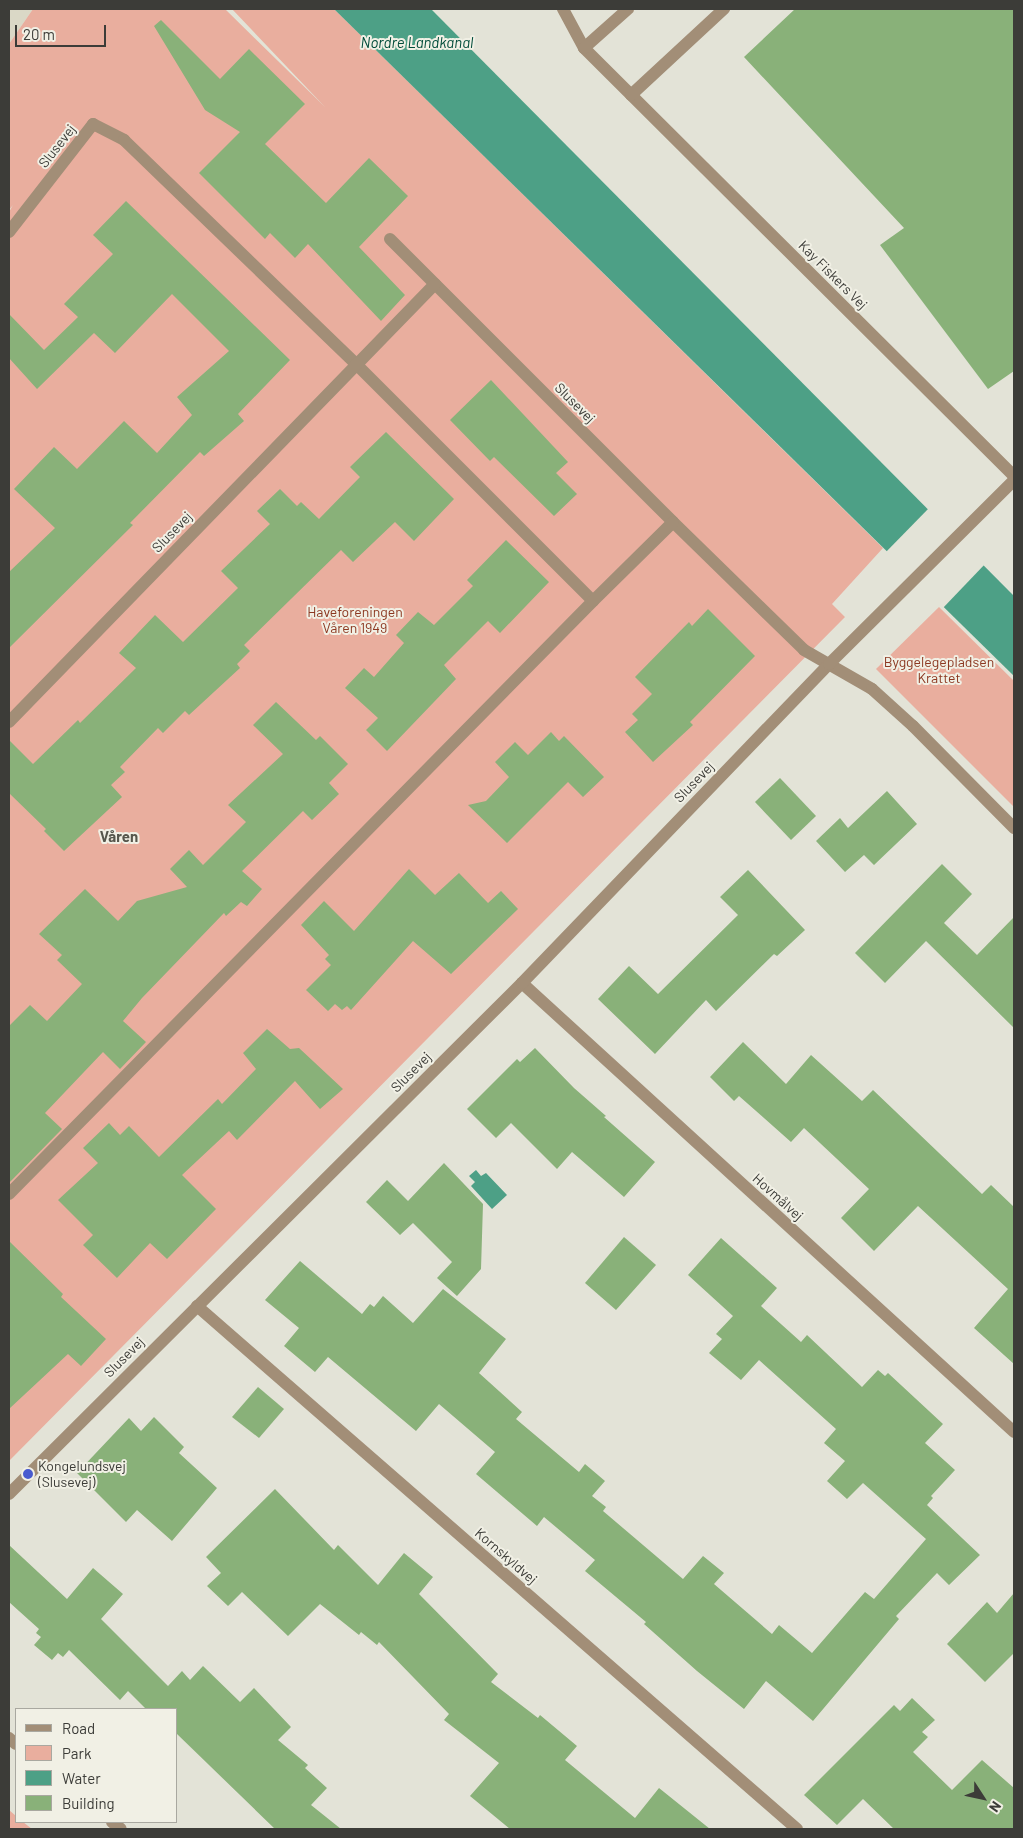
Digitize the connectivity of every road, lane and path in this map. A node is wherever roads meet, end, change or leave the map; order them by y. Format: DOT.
graph roads {
  1 [pos="563,9"];
  2 [pos="628,9"];
  3 [pos="724,9"];
  4 [pos="584,48"];
  5 [pos="631,95"];
  6 [pos="9,232"];
  7 [pos="390,240"];
  8 [pos="435,284"];
  9 [pos="356,364"];
  10 [pos="1014,478"];
  11 [pos="673,522"];
  12 [pos="592,601"];
  13 [pos="829,664"];
  14 [pos="9,722"];
  15 [pos="1014,828"];
  16 [pos="522,983"];
  17 [pos="9,1194"];
  18 [pos="196,1306"];
  19 [pos="1014,1432"];
  20 [pos="9,1494"];
  21 [pos="797,1829"];
  1 -- 4 [label="street, Kay Fiskers Vej"];
  2 -- 4 [label="street"];
  3 -- 5 [label="street"];
  4 -- 5 [label="street, Kay Fiskers Vej"];
  5 -- 10 [label="street, Kay Fiskers Vej"];
  6 -- 9 [label="street, Slusevej"];
  7 -- 8 [label="street, Slusevej"];
  8 -- 9 [label="street, Slusevej"];
  8 -- 11 [label="street, Slusevej"];
  9 -- 12 [label="street, Slusevej"];
  9 -- 14 [label="street, Slusevej"];
  10 -- 13 [label="street"];
  11 -- 12 [label="street"];
  11 -- 13 [label="street, Slusevej"];
  12 -- 17 [label="street"];
  13 -- 15 [label="street, Slusevej"];
  13 -- 16 [label="street, Slusevej"];
  16 -- 18 [label="street, Slusevej"];
  16 -- 19 [label="street, Hovmålvej"];
  18 -- 20 [label="street, Slusevej"];
  18 -- 21 [label="street, Kornskyldvej"];
}
